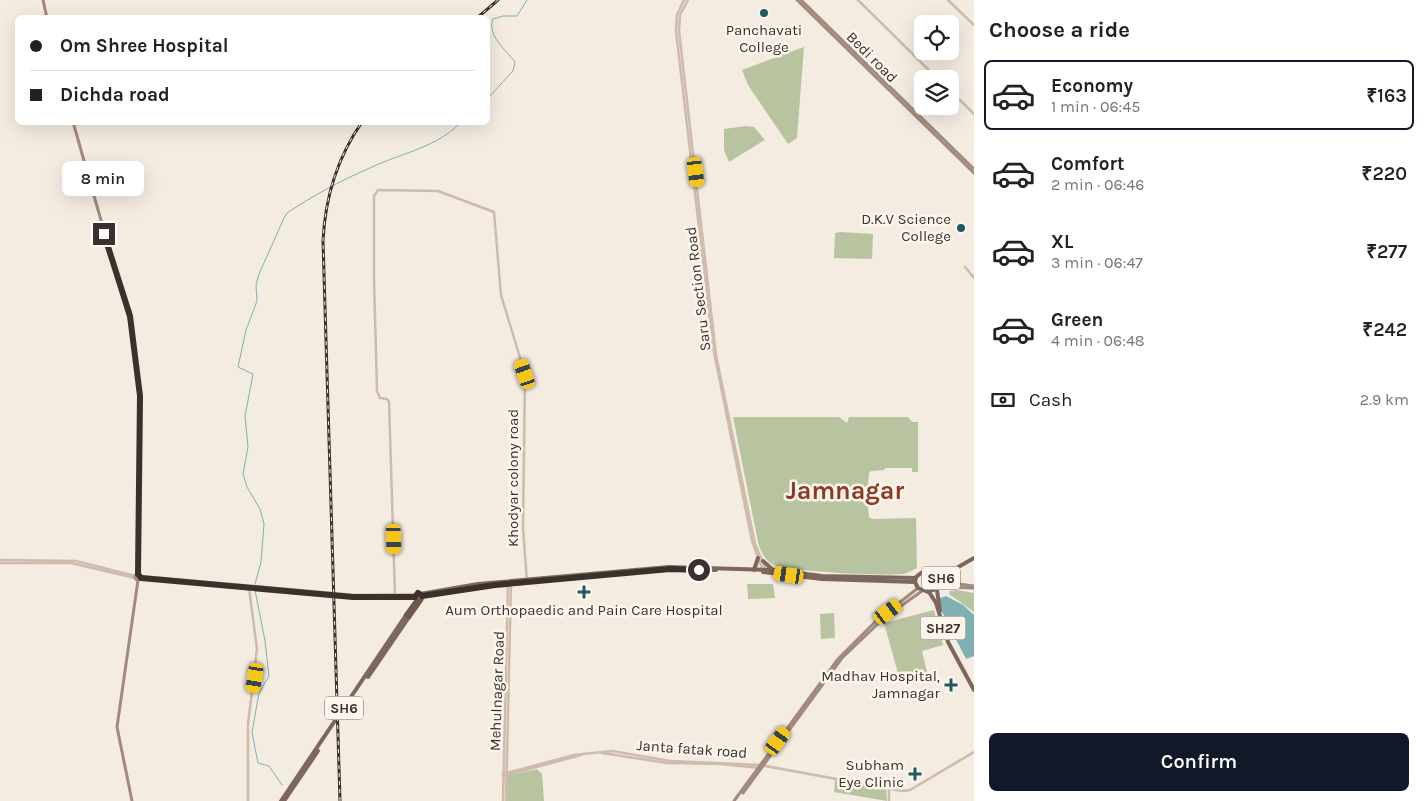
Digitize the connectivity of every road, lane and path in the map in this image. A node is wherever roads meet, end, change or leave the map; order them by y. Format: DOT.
graph roads {
  1 [pos="43,0"];
  2 [pos="686,0"];
  3 [pos="797,0"];
  4 [pos="803,0"];
  5 [pos="858,0"];
  6 [pos="948,0"];
  7 [pos="46,15"];
  8 [pos="974,25"];
  9 [pos="929,70"];
  10 [pos="959,99"];
  11 [pos="974,114"];
  12 [pos="74,125"];
  13 [pos="974,169"];
  14 [pos="974,173"];
  15 [pos="965,267"];
  16 [pos="974,278"];
  17 [pos="758,558"];
  18 [pos="974,559"];
  19 [pos="763,561"];
  20 [pos="0,562"];
  21 [pos="754,570"];
  22 [pos="774,570"];
  23 [pos="765,571"];
  24 [pos="138,577"];
  25 [pos="915,580"];
  26 [pos="527,581"];
  27 [pos="509,582"];
  28 [pos="942,582"];
  29 [pos="974,587"];
  30 [pos="249,588"];
  31 [pos="920,590"];
  32 [pos="936,590"];
  33 [pos="305,592"];
  34 [pos="929,592"];
  35 [pos="395,595"];
  36 [pos="351,596"];
  37 [pos="419,597"];
  38 [pos="408,616"];
  39 [pos="960,664"];
  40 [pos="974,690"];
  41 [pos="974,752"];
  42 [pos="761,767"];
  43 [pos="505,774"];
  44 [pos="889,788"];
  45 [pos="132,801"];
  46 [pos="248,801"];
  47 [pos="282,801"];
  48 [pos="504,801"];
  49 [pos="736,801"];
  50 [pos="890,801"];
  1 -- 7 [label="main road"];
  2 -- 17 [label="street, Saru Section Road"];
  2 -- 19 [label="street, Saru Section Road"];
  3 -- 14 [label="main road, Bedi road"];
  4 -- 13 [label="main road, Bedi road"];
  5 -- 9 [label="street"];
  6 -- 8 [label="street"];
  10 -- 11 [label="street"];
  12 -- 24 [label="main road"];
  15 -- 16 [label="street"];
  17 -- 21 [label="main road"];
  17 -- 23 [label="street, Saru Section Road"];
  18 -- 28 [label="main road, SH6"];
  19 -- 22 [label="main road"];
  19 -- 23 [label="street, Saru Section Road"];
  20 -- 24 [label="street"];
  21 -- 23 [label="main road, SH6"];
  21 -- 26 [label="main road, SH6"];
  22 -- 23 [label="main road, SH6"];
  22 -- 25 [label="main road, SH6"];
  23 -- 25 [label="main road, SH6"];
  23 -- 26 [label="main road, SH6"];
  24 -- 30 [label="street"];
  24 -- 33 [label="street"];
  24 -- 45 [label="main road"];
  25 -- 28 [label="main road, SH6"];
  25 -- 31 [label="main road, SH6"];
  26 -- 27 [label="main road, SH6"];
  26 -- 35 [label="street, Khodyar colony road"];
  27 -- 37 [label="main road, SH6"];
  27 -- 43 [label="street, Mehulnagar Road"];
  28 -- 29 [label="main road"];
  28 -- 32 [label="main road, SH6"];
  30 -- 33 [label="street"];
  30 -- 46 [label="street"];
  31 -- 34 [label="main road, SH6"];
  31 -- 42 [label="main road"];
  32 -- 34 [label="main road, SH6"];
  32 -- 39 [label="main road, SH27"];
  33 -- 36 [label="street"];
  34 -- 39 [label="main road, SH27"];
  35 -- 36 [label="street"];
  35 -- 37 [label="street"];
  36 -- 37 [label="street"];
  37 -- 38 [label="highway, SH6"];
  38 -- 47 [label="main road, SH6"];
  39 -- 40 [label="main road, SH27"];
  41 -- 44 [label="street"];
  42 -- 43 [label="street"];
  42 -- 44 [label="street"];
  42 -- 49 [label="main road"];
  43 -- 48 [label="street, Mehulnagar Road"];
  44 -- 50 [label="street"];
}
